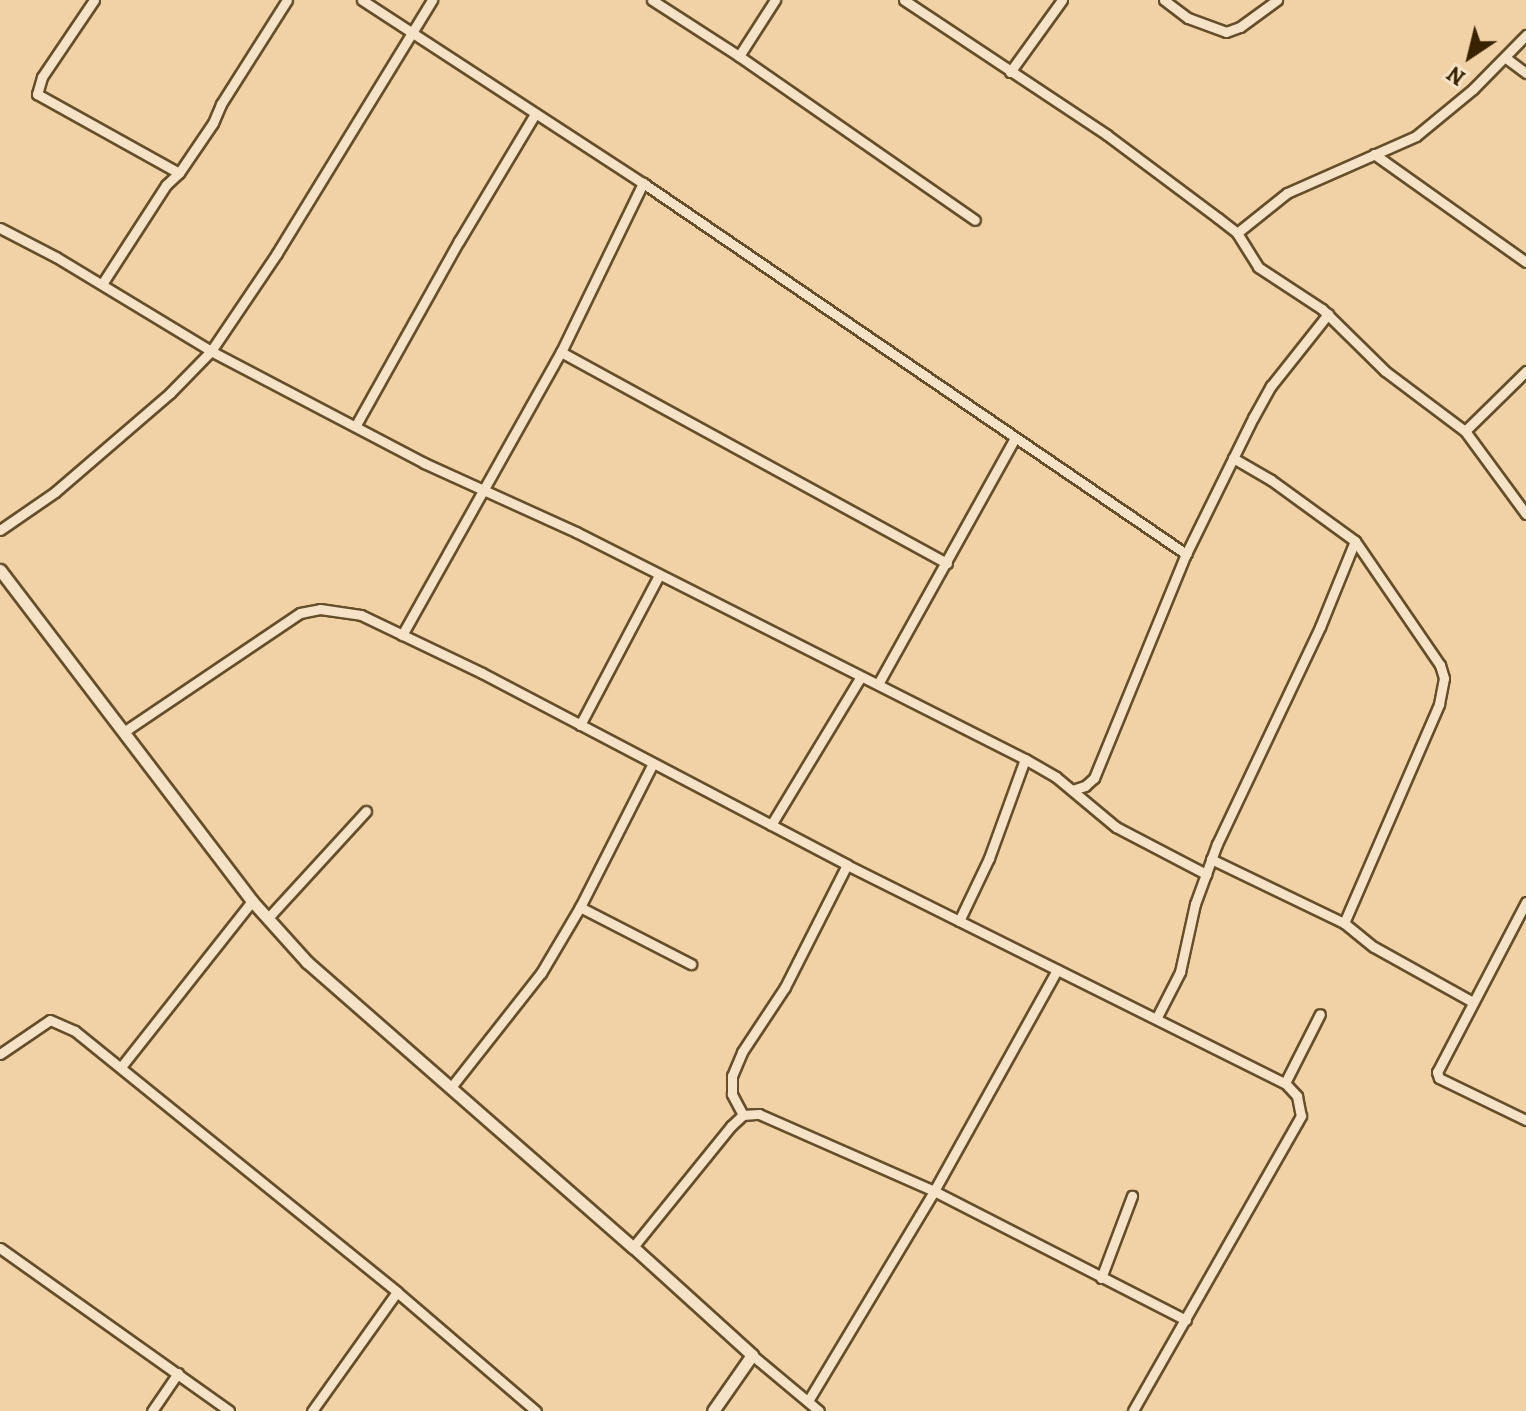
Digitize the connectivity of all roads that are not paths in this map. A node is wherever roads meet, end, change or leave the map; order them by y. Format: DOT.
graph roads {
  1 [pos="94,0"];
  2 [pos="287,0"];
  3 [pos="362,0"];
  4 [pos="432,0"];
  5 [pos="652,0"];
  6 [pos="775,0"];
  7 [pos="904,0"];
  8 [pos="1062,0"];
  9 [pos="1164,0"];
  10 [pos="1277,0"];
  11 [pos="410,32"];
  12 [pos="1526,35"];
  13 [pos="739,56"];
  14 [pos="1506,58"];
  15 [pos="1010,72"];
  16 [pos="1526,73"];
  17 [pos="535,114"];
  18 [pos="1374,154"];
  19 [pos="179,173"];
  20 [pos="643,183"];
  21 [pos="975,220"];
  22 [pos="0,228"];
  23 [pos="1237,233"];
  24 [pos="1526,262"];
  25 [pos="102,284"];
  26 [pos="1328,314"];
  27 [pos="211,351"];
  28 [pos="561,352"];
  29 [pos="1526,371"];
  30 [pos="356,425"];
  31 [pos="1465,431"];
  32 [pos="1014,440"];
  33 [pos="1233,458"];
  34 [pos="483,492"];
  35 [pos="1526,514"];
  36 [pos="0,530"];
  37 [pos="1355,541"];
  38 [pos="1186,554"];
  39 [pos="947,563"];
  40 [pos="0,570"];
  41 [pos="659,575"];
  42 [pos="402,635"];
  43 [pos="860,678"];
  44 [pos="878,684"];
  45 [pos="580,725"];
  46 [pos="125,731"];
  47 [pos="1025,759"];
  48 [pos="652,765"];
  49 [pos="1072,790"];
  50 [pos="366,811"];
  51 [pos="771,825"];
  52 [pos="1211,859"];
  53 [pos="847,865"];
  54 [pos="1206,874"];
  55 [pos="252,901"];
  56 [pos="1526,902"];
  57 [pos="580,907"];
  58 [pos="268,918"];
  59 [pos="959,921"];
  60 [pos="1344,923"];
  61 [pos="691,964"];
  62 [pos="1057,970"];
  63 [pos="1473,1002"];
  64 [pos="1320,1014"];
  65 [pos="1157,1017"];
  66 [pos="0,1054"];
  67 [pos="121,1067"];
  68 [pos="1285,1083"];
  69 [pos="452,1086"];
  70 [pos="743,1115"];
  71 [pos="1526,1120"];
  72 [pos="934,1191"];
  73 [pos="1132,1196"];
  74 [pos="633,1247"];
  75 [pos="0,1248"];
  76 [pos="1101,1278"];
  77 [pos="397,1292"];
  78 [pos="1186,1320"];
  79 [pos="752,1355"];
  80 [pos="178,1373"];
  81 [pos="808,1401"];
  82 [pos="152,1411"];
  83 [pos="229,1411"];
  84 [pos="312,1411"];
  85 [pos="536,1411"];
  86 [pos="713,1411"];
  87 [pos="819,1411"];
  88 [pos="1133,1411"];
  1 -- 19 [label="street"];
  2 -- 19 [label="street"];
  3 -- 11 [label="street"];
  4 -- 11 [label="street"];
  5 -- 13 [label="street"];
  6 -- 13 [label="street"];
  7 -- 15 [label="street"];
  8 -- 15 [label="street"];
  9 -- 10 [label="street"];
  11 -- 17 [label="street"];
  11 -- 27 [label="street"];
  12 -- 14 [label="street"];
  13 -- 21 [label="street"];
  14 -- 16 [label="street"];
  14 -- 18 [label="street"];
  15 -- 23 [label="street"];
  17 -- 20 [label="street"];
  17 -- 30 [label="street"];
  18 -- 23 [label="street"];
  18 -- 24 [label="street"];
  19 -- 25 [label="street"];
  20 -- 28 [label="street"];
  20 -- 32 [label="street"];
  22 -- 25 [label="street"];
  23 -- 26 [label="street"];
  25 -- 27 [label="street"];
  26 -- 31 [label="street"];
  26 -- 33 [label="street"];
  27 -- 30 [label="street"];
  27 -- 36 [label="street"];
  28 -- 34 [label="street"];
  28 -- 39 [label="street"];
  29 -- 31 [label="street"];
  30 -- 34 [label="street"];
  31 -- 35 [label="street"];
  32 -- 38 [label="street"];
  32 -- 39 [label="street"];
  33 -- 37 [label="street"];
  33 -- 38 [label="street"];
  34 -- 41 [label="street"];
  34 -- 42 [label="street"];
  37 -- 52 [label="street"];
  37 -- 60 [label="street"];
  38 -- 49 [label="street"];
  39 -- 44 [label="street"];
  40 -- 46 [label="street"];
  41 -- 43 [label="street"];
  41 -- 45 [label="street"];
  42 -- 45 [label="street"];
  42 -- 46 [label="street"];
  43 -- 44 [label="street"];
  43 -- 51 [label="street"];
  44 -- 47 [label="street"];
  45 -- 48 [label="street"];
  46 -- 55 [label="street"];
  47 -- 49 [label="street"];
  47 -- 59 [label="street"];
  48 -- 51 [label="street"];
  48 -- 57 [label="street"];
  49 -- 54 [label="street"];
  50 -- 58 [label="street"];
  51 -- 53 [label="street"];
  52 -- 54 [label="street"];
  52 -- 60 [label="street"];
  53 -- 59 [label="street"];
  53 -- 70 [label="street"];
  54 -- 65 [label="street"];
  55 -- 58 [label="street"];
  55 -- 67 [label="street"];
  56 -- 63 [label="street"];
  57 -- 61 [label="street"];
  57 -- 69 [label="street"];
  58 -- 69 [label="street"];
  59 -- 62 [label="street"];
  60 -- 63 [label="street"];
  62 -- 65 [label="street"];
  62 -- 72 [label="street"];
  63 -- 71 [label="street"];
  64 -- 68 [label="street"];
  65 -- 68 [label="street"];
  66 -- 67 [label="street"];
  67 -- 77 [label="street"];
  68 -- 78 [label="street"];
  69 -- 74 [label="street"];
  70 -- 72 [label="street"];
  70 -- 74 [label="street"];
  72 -- 76 [label="street"];
  72 -- 81 [label="street"];
  73 -- 76 [label="street"];
  74 -- 79 [label="street"];
  75 -- 80 [label="street"];
  76 -- 78 [label="street"];
  77 -- 84 [label="street"];
  77 -- 85 [label="street"];
  78 -- 88 [label="street"];
  79 -- 81 [label="street"];
  79 -- 86 [label="street"];
  80 -- 82 [label="street"];
  80 -- 83 [label="street"];
  81 -- 87 [label="street"];
}
